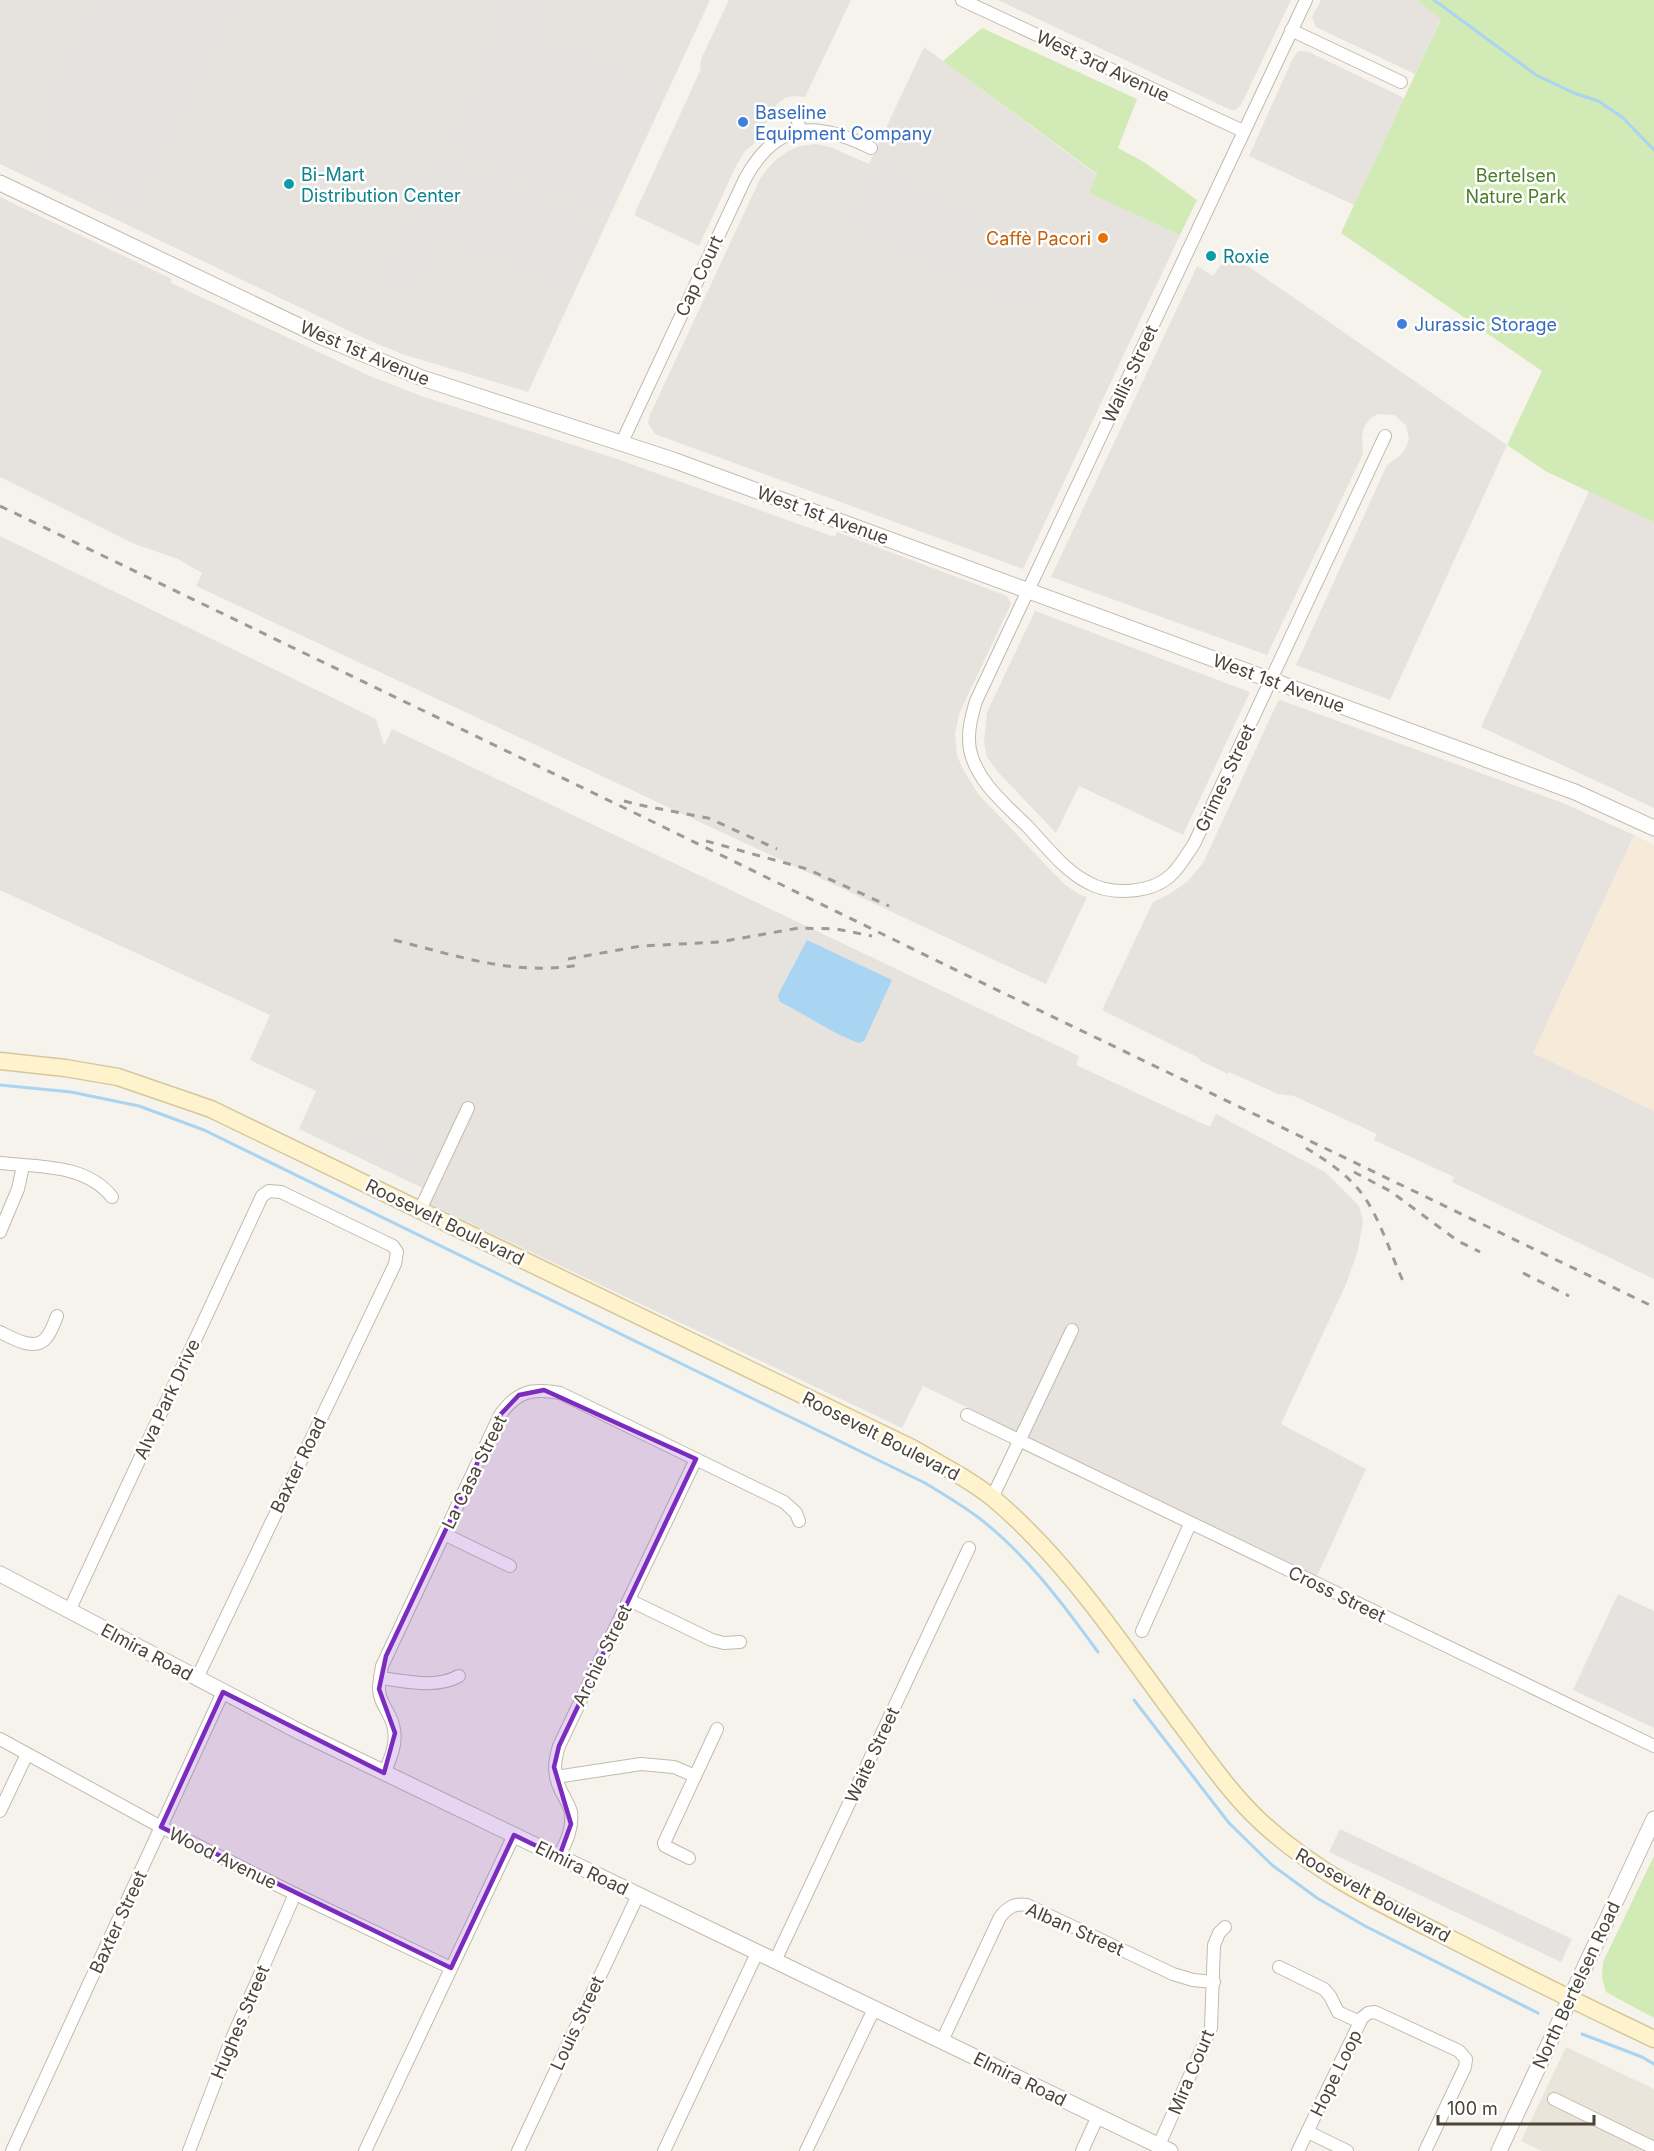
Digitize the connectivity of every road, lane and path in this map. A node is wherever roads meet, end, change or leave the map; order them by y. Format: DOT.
graph roads {
  1 [pos="962,0"];
  2 [pos="1306,0"];
  3 [pos="1291,30"];
  4 [pos="1401,82"];
  5 [pos="796,114"];
  6 [pos="800,130"];
  7 [pos="1243,131"];
  8 [pos="871,148"];
  9 [pos="0,183"];
  10 [pos="1385,436"];
  11 [pos="622,442"];
  12 [pos="1029,591"];
  13 [pos="1270,679"];
  14 [pos="970,752"];
  15 [pos="1654,828"];
  16 [pos="0,1061"];
  17 [pos="468,1108"];
  18 [pos="0,1163"];
  19 [pos="22,1166"];
  20 [pos="269,1191"];
  21 [pos="112,1197"];
  22 [pos="420,1210"];
  23 [pos="0,1232"];
  24 [pos="57,1316"];
  25 [pos="1072,1330"];
  26 [pos="0,1332"];
  27 [pos="967,1415"];
  28 [pos="1020,1441"];
  29 [pos="696,1459"];
  30 [pos="992,1498"];
  31 [pos="799,1521"];
  32 [pos="1190,1524"];
  33 [pos="444,1534"];
  34 [pos="969,1548"];
  35 [pos="510,1566"];
  36 [pos="0,1574"];
  37 [pos="629,1600"];
  38 [pos="69,1611"];
  39 [pos="1142,1631"];
  40 [pos="740,1642"];
  41 [pos="459,1676"];
  42 [pos="197,1678"];
  43 [pos="380,1678"];
  44 [pos="224,1692"];
  45 [pos="717,1729"];
  46 [pos="0,1739"];
  47 [pos="1654,1746"];
  48 [pos="27,1754"];
  49 [pos="384,1773"];
  50 [pos="695,1776"];
  51 [pos="556,1777"];
  52 [pos="0,1811"];
  53 [pos="1654,1819"];
  54 [pos="161,1827"];
  55 [pos="514,1835"];
  56 [pos="559,1857"];
  57 [pos="689,1858"];
  58 [pos="296,1894"];
  59 [pos="638,1895"];
  60 [pos="1225,1927"];
  61 [pos="757,1953"];
  62 [pos="775,1961"];
  63 [pos="1279,1967"];
  64 [pos="451,1968"];
  65 [pos="1214,1982"];
  66 [pos="1570,1998"];
  67 [pos="874,2009"];
  68 [pos="1360,2022"];
  69 [pos="1654,2038"];
  70 [pos="942,2041"];
  71 [pos="1554,2100"];
  72 [pos="1098,2116"];
  73 [pos="1308,2132"];
  74 [pos="1165,2148"];
  75 [pos="1654,2148"];
  76 [pos="12,2151"];
  77 [pos="189,2151"];
  78 [pos="365,2151"];
  79 [pos="518,2151"];
  80 [pos="664,2151"];
  81 [pos="806,2151"];
  82 [pos="1082,2151"];
  83 [pos="1298,2151"];
  84 [pos="1347,2151"];
  85 [pos="1425,2151"];
  86 [pos="1499,2151"];
  1 -- 7 [label="street, West 3rd Avenue"];
  2 -- 3 [label="street, Wallis Street"];
  3 -- 4 [label="street"];
  3 -- 7 [label="street, Wallis Street"];
  5 -- 6 [label="street"];
  6 -- 8 [label="street"];
  6 -- 11 [label="street, Cap Court"];
  7 -- 12 [label="street, Wallis Street"];
  9 -- 11 [label="street, West 1st Avenue"];
  10 -- 13 [label="street, Grimes Street"];
  11 -- 12 [label="street, West 1st Avenue"];
  12 -- 13 [label="street, West 1st Avenue"];
  12 -- 14 [label="street, Wallis Street"];
  13 -- 14 [label="street, Grimes Street"];
  13 -- 15 [label="street, West 1st Avenue"];
  16 -- 22 [label="main road, Roosevelt Boulevard"];
  17 -- 22 [label="street"];
  18 -- 19 [label="street"];
  19 -- 21 [label="street"];
  19 -- 23 [label="street"];
  20 -- 38 [label="street, Alva Park Drive"];
  20 -- 42 [label="street, Baxter Road"];
  22 -- 30 [label="main road, Roosevelt Boulevard"];
  24 -- 26 [label="street"];
  25 -- 28 [label="street"];
  27 -- 28 [label="street, Cross Street"];
  28 -- 30 [label="street"];
  28 -- 32 [label="street, Cross Street"];
  29 -- 31 [label="street, La Casa Street"];
  29 -- 33 [label="street, La Casa Street"];
  29 -- 37 [label="street, Archie Street"];
  30 -- 66 [label="main road, Roosevelt Boulevard"];
  32 -- 39 [label="street"];
  32 -- 47 [label="street, Cross Street"];
  33 -- 35 [label="street"];
  33 -- 43 [label="street, La Casa Street"];
  34 -- 62 [label="street, Waite Street"];
  36 -- 38 [label="street, Elmira Road"];
  37 -- 40 [label="street"];
  37 -- 51 [label="street, Archie Street"];
  38 -- 42 [label="street, Elmira Road"];
  41 -- 43 [label="street"];
  42 -- 44 [label="street, Elmira Road"];
  43 -- 49 [label="street, La Casa Street"];
  44 -- 49 [label="street, Elmira Road"];
  44 -- 54 [label="street, Baxter Street"];
  45 -- 50 [label="street"];
  46 -- 48 [label="street, Wood Avenue"];
  48 -- 52 [label="street"];
  48 -- 54 [label="street, Wood Avenue"];
  49 -- 55 [label="street, Elmira Road"];
  50 -- 51 [label="street"];
  50 -- 57 [label="street"];
  51 -- 56 [label="street, Archie Street"];
  53 -- 66 [label="street, North Bertelsen Road"];
  54 -- 58 [label="street, Wood Avenue"];
  54 -- 76 [label="street, Baxter Street"];
  55 -- 56 [label="street, Elmira Road"];
  55 -- 64 [label="street"];
  56 -- 59 [label="street, Elmira Road"];
  58 -- 64 [label="street, Wood Avenue"];
  58 -- 77 [label="street, Hughes Street"];
  59 -- 61 [label="street, Elmira Road"];
  59 -- 79 [label="street, Louis Street"];
  60 -- 65 [label="street, Mira Court"];
  61 -- 62 [label="street, Elmira Road"];
  61 -- 80 [label="street"];
  62 -- 67 [label="street, Elmira Road"];
  63 -- 68 [label="street"];
  64 -- 78 [label="street"];
  65 -- 70 [label="street, Alban Street"];
  65 -- 74 [label="street, Mira Court"];
  66 -- 69 [label="main road, Roosevelt Boulevard"];
  66 -- 86 [label="street, North Bertelsen Road"];
  67 -- 70 [label="street, Elmira Road"];
  67 -- 81 [label="street"];
  68 -- 73 [label="street, Hope Loop"];
  68 -- 85 [label="street, Hope Loop"];
  70 -- 72 [label="street, Elmira Road"];
  71 -- 75 [label="street"];
  72 -- 74 [label="street, Elmira Road"];
  72 -- 82 [label="street"];
  73 -- 83 [label="street, Hope Loop"];
  73 -- 84 [label="street, Hope Loop"];
}
